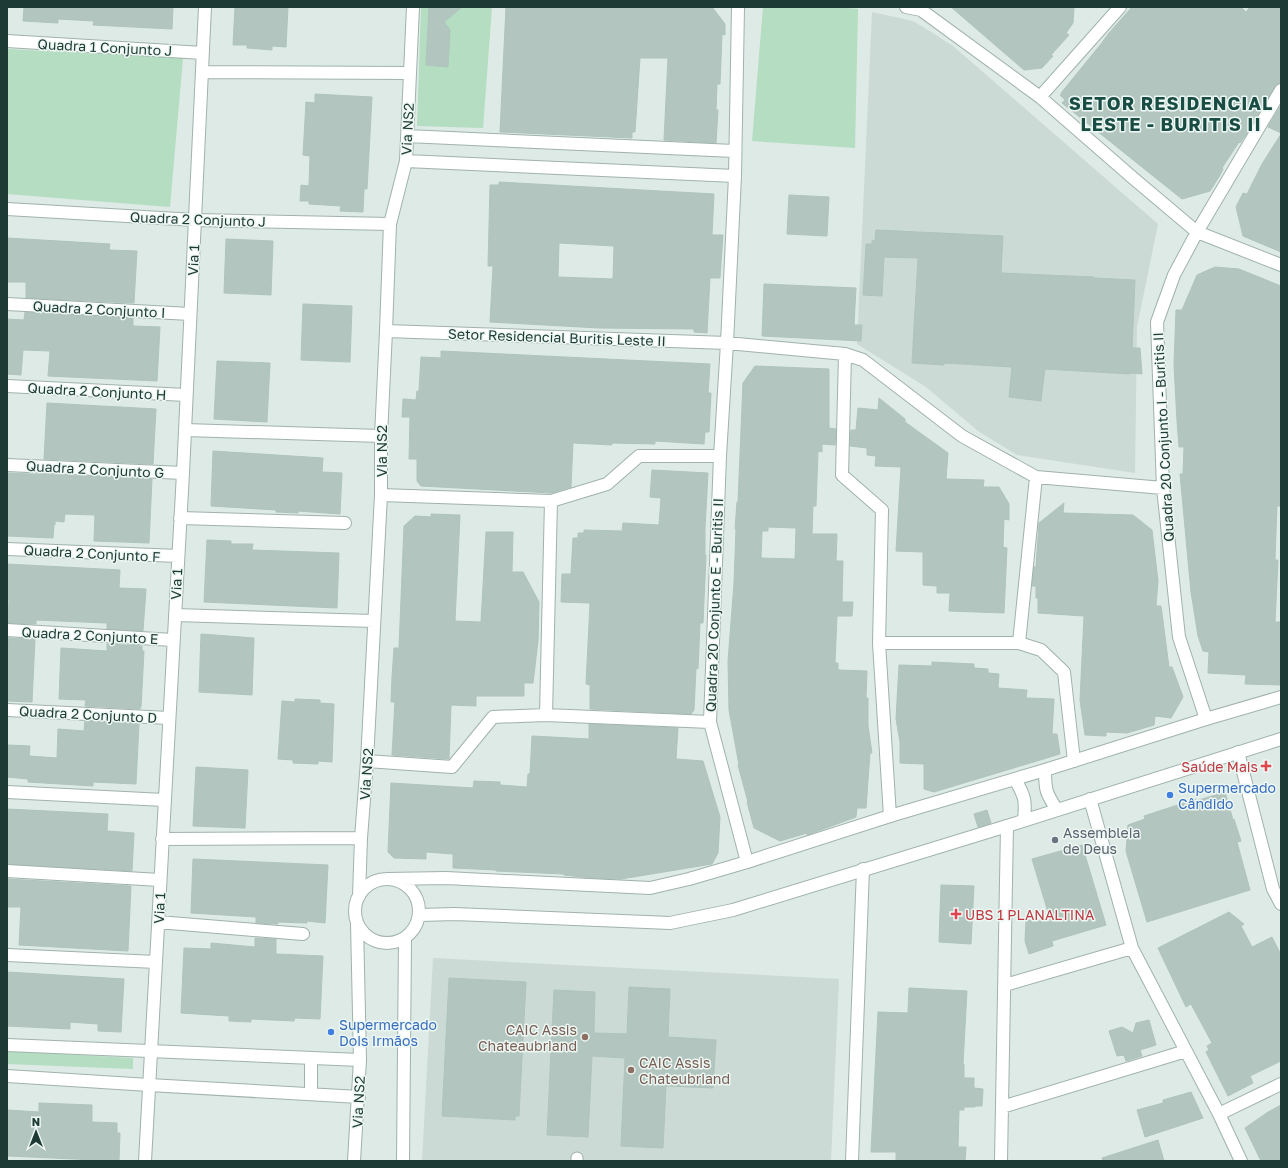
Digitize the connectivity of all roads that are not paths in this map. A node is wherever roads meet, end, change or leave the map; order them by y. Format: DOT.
graph roads {
  1 [pos="205,7"];
  2 [pos="413,7"];
  3 [pos="738,7"];
  4 [pos="906,7"];
  5 [pos="1118,8"];
  6 [pos="7,41"];
  7 [pos="203,53"];
  8 [pos="202,72"];
  9 [pos="410,73"];
  10 [pos="1281,90"];
  11 [pos="1040,97"];
  12 [pos="407,136"];
  13 [pos="734,151"];
  14 [pos="406,161"];
  15 [pos="734,176"];
  16 [pos="7,209"];
  17 [pos="195,220"];
  18 [pos="390,224"];
  19 [pos="1197,232"];
  20 [pos="1281,265"];
  21 [pos="7,304"];
  22 [pos="190,314"];
  23 [pos="386,331"];
  24 [pos="727,343"];
  25 [pos="844,354"];
  26 [pos="7,386"];
  27 [pos="186,395"];
  28 [pos="185,430"];
  29 [pos="381,436"];
  30 [pos="720,456"];
  31 [pos="7,465"];
  32 [pos="183,473"];
  33 [pos="1036,477"];
  34 [pos="1163,488"];
  35 [pos="381,495"];
  36 [pos="551,501"];
  37 [pos="180,518"];
  38 [pos="345,524"];
  39 [pos="7,549"];
  40 [pos="178,556"];
  41 [pos="175,615"];
  42 [pos="374,621"];
  43 [pos="7,630"];
  44 [pos="173,640"];
  45 [pos="879,643"];
  46 [pos="1018,643"];
  47 [pos="1281,697"];
  48 [pos="7,710"];
  49 [pos="546,715"];
  50 [pos="169,718"];
  51 [pos="1206,719"];
  52 [pos="710,722"];
  53 [pos="1281,739"];
  54 [pos="1238,752"];
  55 [pos="367,761"];
  56 [pos="1074,761"];
  57 [pos="1045,770"];
  58 [pos="1015,779"];
  59 [pos="7,792"];
  60 [pos="1090,799"];
  61 [pos="164,800"];
  62 [pos="1057,810"];
  63 [pos="890,816"];
  64 [pos="1024,820"];
  65 [pos="1007,826"];
  66 [pos="361,838"];
  67 [pos="162,839"];
  68 [pos="747,862"];
  69 [pos="862,869"];
  70 [pos="7,871"];
  71 [pos="387,879"];
  72 [pos="160,880"];
  73 [pos="1277,888"];
  74 [pos="359,896"];
  75 [pos="1281,904"];
  76 [pos="420,915"];
  77 [pos="158,922"];
  78 [pos="357,923"];
  79 [pos="303,934"];
  80 [pos="405,939"];
  81 [pos="1132,948"];
  82 [pos="7,955"];
  83 [pos="156,962"];
  84 [pos="1005,985"];
  85 [pos="7,1045"];
  86 [pos="1186,1051"];
  87 [pos="151,1052"];
  88 [pos="311,1058"];
  89 [pos="360,1060"];
  90 [pos="7,1076"];
  91 [pos="1281,1084"];
  92 [pos="149,1085"];
  93 [pos="311,1094"];
  94 [pos="359,1097"];
  95 [pos="1002,1107"];
  96 [pos="1219,1114"];
  97 [pos="145,1161"];
  98 [pos="354,1161"];
  99 [pos="403,1161"];
  100 [pos="852,1161"];
  101 [pos="1001,1161"];
  102 [pos="1241,1161"];
  1 -- 7 [label="street, Via 1"];
  2 -- 9 [label="street, Via NS2"];
  3 -- 13 [label="street"];
  4 -- 11 [label="street"];
  5 -- 11 [label="street"];
  6 -- 7 [label="street, Quadra 1 Conjunto J"];
  7 -- 8 [label="street, Via 1"];
  8 -- 9 [label="street"];
  8 -- 17 [label="street, Via 1"];
  9 -- 12 [label="street, Via NS2"];
  10 -- 19 [label="street, Quadra 20 Conjunto I - Buritis II"];
  11 -- 19 [label="street"];
  12 -- 13 [label="street"];
  12 -- 14 [label="street, Via NS2"];
  13 -- 15 [label="street"];
  14 -- 15 [label="street"];
  14 -- 18 [label="street, Via NS2"];
  15 -- 24 [label="street"];
  16 -- 17 [label="street, Quadra 2 Conjunto J"];
  17 -- 18 [label="street, Quadra 2 Conjunto J"];
  17 -- 22 [label="street, Via 1"];
  18 -- 23 [label="street, Via NS2"];
  19 -- 20 [label="street"];
  19 -- 34 [label="street, Quadra 20 Conjunto I - Buritis II"];
  21 -- 22 [label="street, Quadra 2 Conjunto I"];
  22 -- 27 [label="street, Via 1"];
  23 -- 24 [label="street, Setor Residencial Buritis Leste II"];
  23 -- 29 [label="street, Via NS2"];
  24 -- 25 [label="street, Setor Residencial Buritis Leste II"];
  24 -- 30 [label="street, Quadra 20 Conjunto E - Buritis II"];
  25 -- 33 [label="street, Setor Residencial Buritis Leste II"];
  25 -- 45 [label="street"];
  26 -- 27 [label="street, Quadra 2 Conjunto H"];
  27 -- 28 [label="street, Via 1"];
  28 -- 29 [label="street"];
  28 -- 32 [label="street, Via 1"];
  29 -- 35 [label="street, Via NS2"];
  30 -- 36 [label="street"];
  30 -- 52 [label="street, Quadra 20 Conjunto E - Buritis II"];
  31 -- 32 [label="street, Quadra 2 Conjunto G"];
  32 -- 37 [label="street, Via 1"];
  33 -- 34 [label="street, Setor Residencial Buritis Leste II"];
  33 -- 46 [label="street"];
  34 -- 51 [label="street, Quadra 20 Conjunto I - Buritis II"];
  35 -- 36 [label="street"];
  35 -- 42 [label="street, Via NS2"];
  36 -- 49 [label="street"];
  37 -- 38 [label="street"];
  37 -- 40 [label="street, Via 1"];
  39 -- 40 [label="street, Quadra 2 Conjunto F"];
  40 -- 41 [label="street, Via 1"];
  41 -- 42 [label="street"];
  41 -- 44 [label="street, Via 1"];
  42 -- 55 [label="street, Via NS2"];
  43 -- 44 [label="street, Quadra 2 Conjunto E"];
  44 -- 50 [label="street, Via 1"];
  45 -- 46 [label="street"];
  45 -- 63 [label="street"];
  46 -- 56 [label="street"];
  47 -- 51 [label="street"];
  48 -- 50 [label="street, Quadra 2 Conjunto D"];
  49 -- 52 [label="street"];
  49 -- 55 [label="street"];
  50 -- 61 [label="street, Via 1"];
  51 -- 56 [label="street"];
  52 -- 68 [label="street, Quadra 20 Conjunto E - Buritis II"];
  53 -- 54 [label="street"];
  54 -- 60 [label="street"];
  54 -- 73 [label="street"];
  55 -- 66 [label="street, Via NS2"];
  56 -- 57 [label="street"];
  57 -- 58 [label="street"];
  57 -- 62 [label="street"];
  58 -- 63 [label="street"];
  58 -- 64 [label="street"];
  59 -- 61 [label="street"];
  60 -- 62 [label="street"];
  60 -- 81 [label="street"];
  61 -- 67 [label="street, Via 1"];
  62 -- 64 [label="street"];
  63 -- 68 [label="street"];
  64 -- 65 [label="street"];
  65 -- 69 [label="street"];
  65 -- 84 [label="street"];
  66 -- 67 [label="street"];
  66 -- 74 [label="street, Via NS2"];
  67 -- 72 [label="street, Via 1"];
  68 -- 71 [label="street"];
  69 -- 76 [label="street"];
  69 -- 100 [label="street"];
  70 -- 72 [label="street"];
  71 -- 74 [label="street"];
  71 -- 76 [label="street"];
  72 -- 77 [label="street, Via 1"];
  73 -- 75 [label="street"];
  74 -- 78 [label="street"];
  76 -- 80 [label="street"];
  77 -- 79 [label="street"];
  77 -- 83 [label="street, Via 1"];
  78 -- 80 [label="street"];
  78 -- 89 [label="street, Via NS2"];
  80 -- 99 [label="street"];
  81 -- 84 [label="street"];
  81 -- 86 [label="street"];
  82 -- 83 [label="street"];
  83 -- 87 [label="street, Via 1"];
  84 -- 95 [label="street"];
  85 -- 87 [label="street"];
  86 -- 95 [label="street"];
  86 -- 96 [label="street"];
  87 -- 88 [label="street"];
  87 -- 92 [label="street, Via 1"];
  88 -- 89 [label="street"];
  88 -- 93 [label="street"];
  89 -- 94 [label="street, Via NS2"];
  90 -- 92 [label="street"];
  91 -- 96 [label="street"];
  92 -- 93 [label="street"];
  92 -- 97 [label="street, Via 1"];
  93 -- 94 [label="street"];
  94 -- 98 [label="street, Via NS2"];
  95 -- 101 [label="street"];
  96 -- 102 [label="street"];
}
